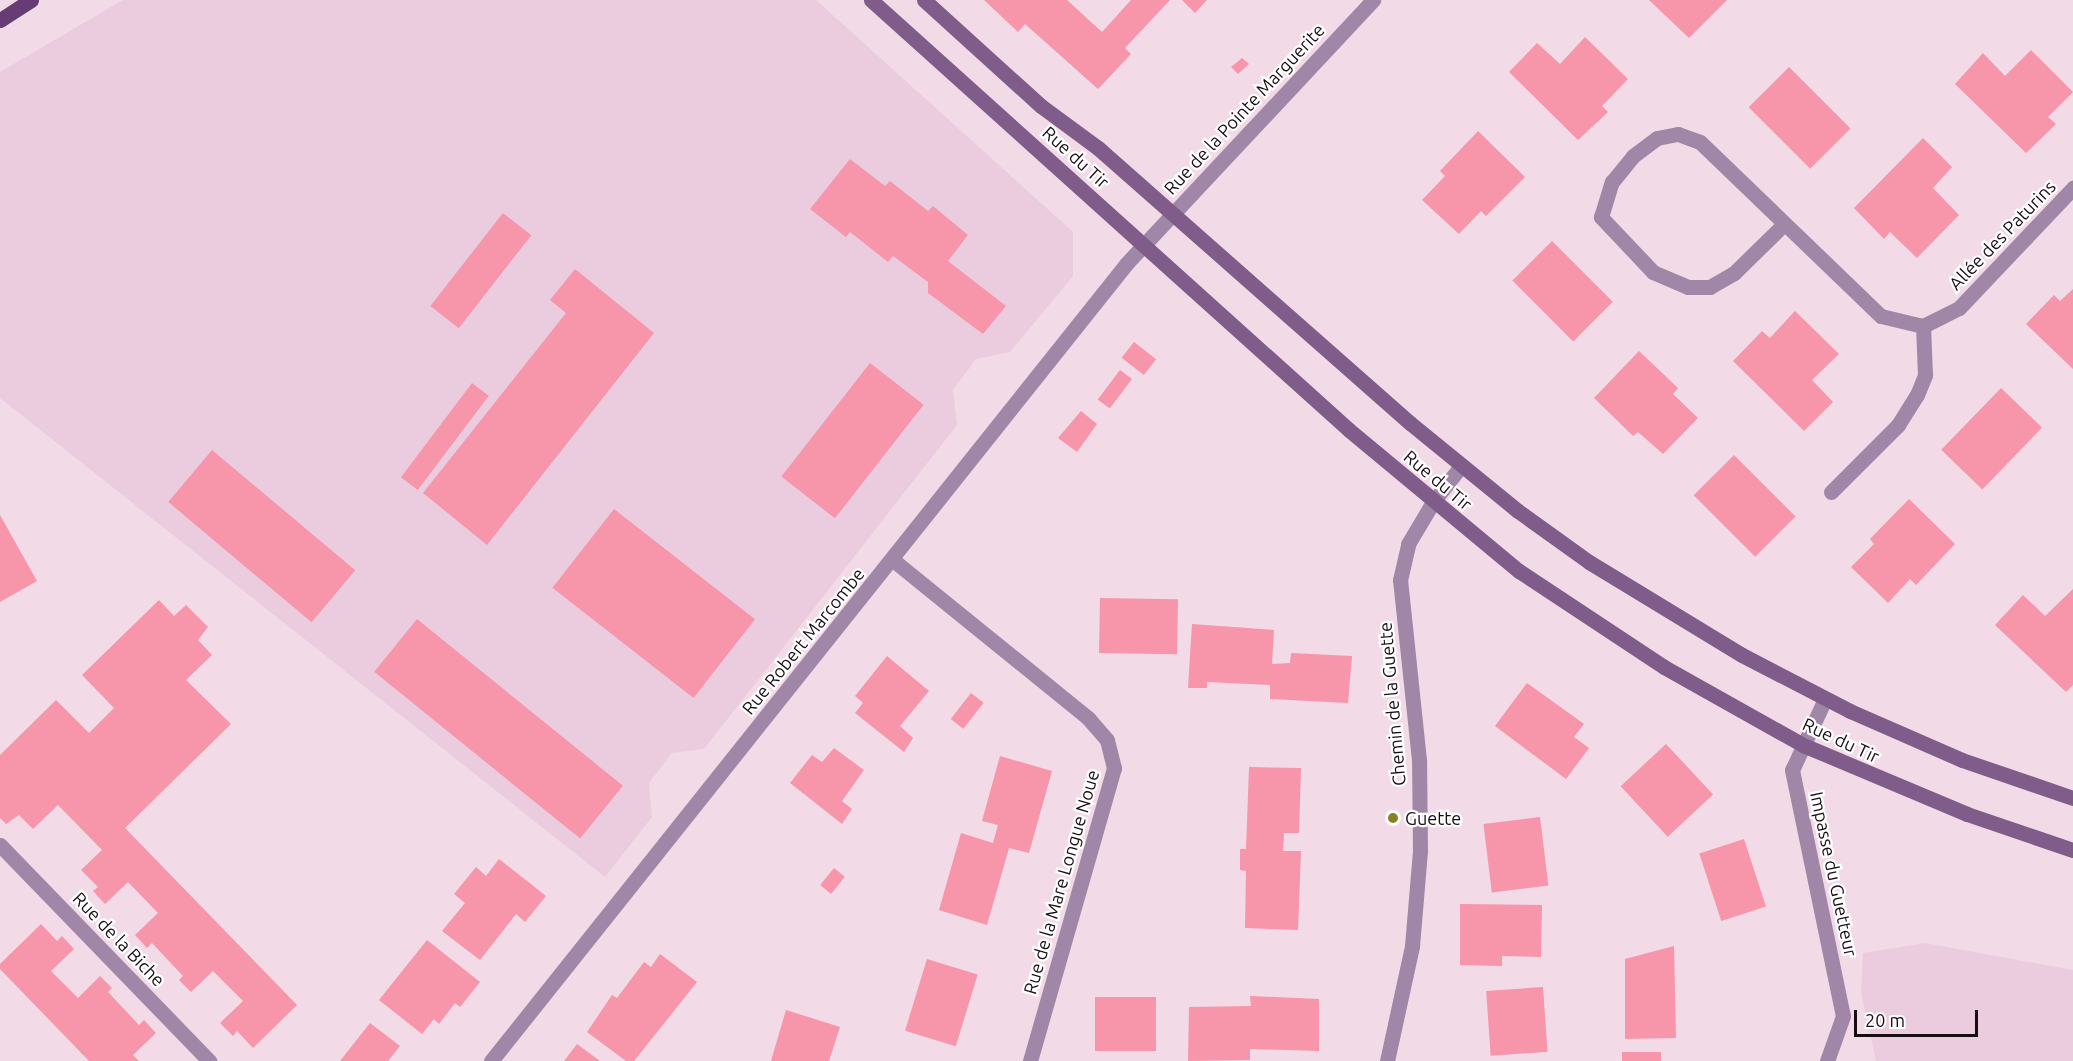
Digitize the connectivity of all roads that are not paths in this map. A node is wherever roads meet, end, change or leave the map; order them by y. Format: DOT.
graph roads {
  1 [pos="31,0"];
  2 [pos="871,0"];
  3 [pos="924,0"];
  4 [pos="1373,0"];
  5 [pos="0,20"];
  6 [pos="2073,188"];
  7 [pos="1172,215"];
  8 [pos="1783,225"];
  9 [pos="1145,245"];
  10 [pos="1923,326"];
  11 [pos="1461,466"];
  12 [pos="1831,492"];
  13 [pos="1433,502"];
  14 [pos="893,560"];
  15 [pos="1825,699"];
  16 [pos="1803,745"];
  17 [pos="2073,798"];
  18 [pos="0,845"];
  19 [pos="2073,850"];
  20 [pos="209,1061"];
  21 [pos="491,1061"];
  22 [pos="1030,1061"];
  23 [pos="1387,1061"];
  24 [pos="1827,1061"];
  1 -- 5 [label="main road"];
  2 -- 9 [label="main road, Rue du Tir"];
  3 -- 7 [label="main road, Rue du Tir"];
  4 -- 7 [label="street, Rue de la Pointe Marguerite"];
  6 -- 10 [label="street, Allée des Paturins"];
  7 -- 9 [label="street, Rue de la Pointe Marguerite"];
  7 -- 11 [label="main road, Rue du Tir"];
  8 -- 8 [label="street"];
  8 -- 10 [label="street"];
  9 -- 13 [label="main road, Rue du Tir"];
  9 -- 14 [label="street, Rue Robert Marcombe"];
  10 -- 12 [label="street"];
  11 -- 13 [label="street, Chemin de la Guette"];
  11 -- 15 [label="main road, Rue du Tir"];
  13 -- 16 [label="main road, Rue du Tir"];
  13 -- 23 [label="street, Chemin de la Guette"];
  14 -- 21 [label="street, Rue Robert Marcombe"];
  14 -- 22 [label="street, Rue de la Mare Longue Noue"];
  15 -- 16 [label="street, Impasse du Guetteur"];
  15 -- 17 [label="main road, Rue du Tir"];
  16 -- 19 [label="main road, Rue du Tir"];
  16 -- 24 [label="street, Impasse du Guetteur"];
  18 -- 20 [label="street, Rue de la Biche"];
}
